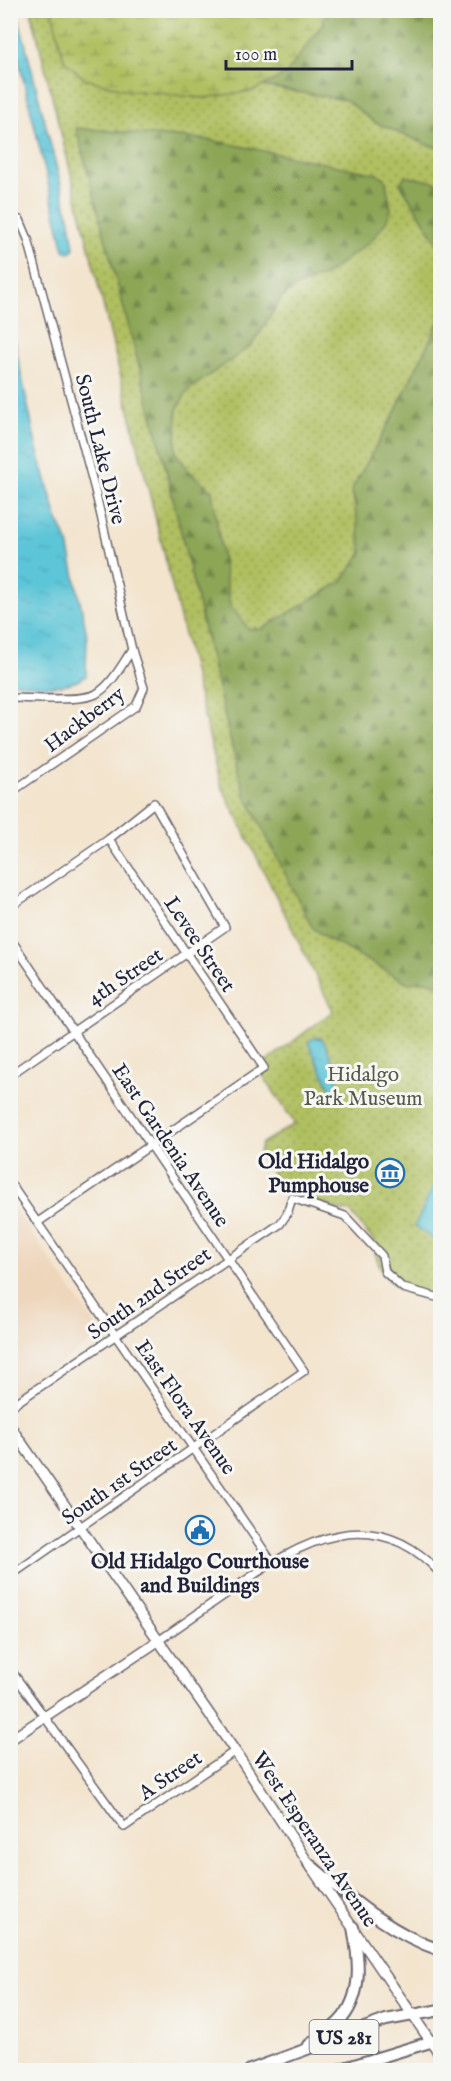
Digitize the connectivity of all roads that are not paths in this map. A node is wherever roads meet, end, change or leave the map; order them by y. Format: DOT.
graph roads {
  1 [pos="10,222"];
  2 [pos="132,650"];
  3 [pos="144,688"];
  4 [pos="10,698"];
  5 [pos="10,793"];
  6 [pos="109,839"];
  7 [pos="10,908"];
  8 [pos="10,938"];
  9 [pos="187,954"];
  10 [pos="74,1031"];
  11 [pos="10,1075"];
  12 [pos="151,1144"];
  13 [pos="10,1183"];
  14 [pos="38,1222"];
  15 [pos="229,1258"];
  16 [pos="441,1298"];
  17 [pos="117,1336"];
  18 [pos="304,1371"];
  19 [pos="10,1407"];
  20 [pos="10,1426"];
  21 [pos="195,1449"];
  22 [pos="80,1528"];
  23 [pos="272,1562"];
  24 [pos="441,1573"];
  25 [pos="10,1576"];
  26 [pos="158,1641"];
  27 [pos="10,1669"];
  28 [pos="45,1718"];
  29 [pos="10,1740"];
  30 [pos="235,1750"];
  31 [pos="309,1864"];
  32 [pos="352,1927"];
  33 [pos="441,1950"];
  34 [pos="441,2010"];
  35 [pos="412,2014"];
  36 [pos="436,2040"];
  37 [pos="297,2053"];
  38 [pos="441,2058"];
  39 [pos="250,2070"];
  40 [pos="338,2070"];
  1 -- 2 [label="street, South Lake Drive"];
  2 -- 3 [label="street, South Lake Drive"];
  2 -- 4 [label="street"];
  3 -- 5 [label="street, Hackberry"];
  6 -- 7 [label="street"];
  6 -- 9 [label="street, Levee Street"];
  6 -- 9 [label="street, 4th Street"];
  8 -- 10 [label="street, East Gardenia Avenue"];
  9 -- 10 [label="street, 4th Street"];
  9 -- 12 [label="street, Levee Street"];
  10 -- 11 [label="street, 4th Street"];
  10 -- 12 [label="street, East Gardenia Avenue"];
  12 -- 14 [label="street"];
  12 -- 15 [label="street, East Gardenia Avenue"];
  13 -- 14 [label="street, East Flora Avenue"];
  14 -- 17 [label="street, East Flora Avenue"];
  15 -- 16 [label="street, South 2nd Street"];
  15 -- 17 [label="street, South 2nd Street"];
  15 -- 18 [label="street, East Gardenia Avenue"];
  17 -- 19 [label="street, South 2nd Street"];
  17 -- 21 [label="street, East Flora Avenue"];
  18 -- 21 [label="street, South 1st Street"];
  20 -- 22 [label="street, West Esperanza Avenue"];
  21 -- 22 [label="street, South 1st Street"];
  21 -- 23 [label="street, East Flora Avenue"];
  22 -- 25 [label="street, South 1st Street"];
  22 -- 26 [label="street, West Esperanza Avenue"];
  23 -- 24 [label="street"];
  23 -- 26 [label="street"];
  26 -- 28 [label="street"];
  26 -- 30 [label="street, West Esperanza Avenue"];
  27 -- 28 [label="street"];
  28 -- 29 [label="street"];
  28 -- 30 [label="street, A Street"];
  30 -- 31 [label="street, West Esperanza Avenue"];
  31 -- 32 [label="street, West Esperanza Avenue"];
  31 -- 33 [label="main road"];
  32 -- 35 [label="street, West Esperanza Avenue"];
  32 -- 37 [label="main road"];
  34 -- 35 [label="main road, US 281"];
  35 -- 36 [label="street, West Esperanza Avenue"];
  35 -- 37 [label="main road, US 281"];
  36 -- 38 [label="street, West Esperanza Avenue"];
  36 -- 40 [label="main road, US 281"];
  37 -- 39 [label="main road, US 281"];
}
